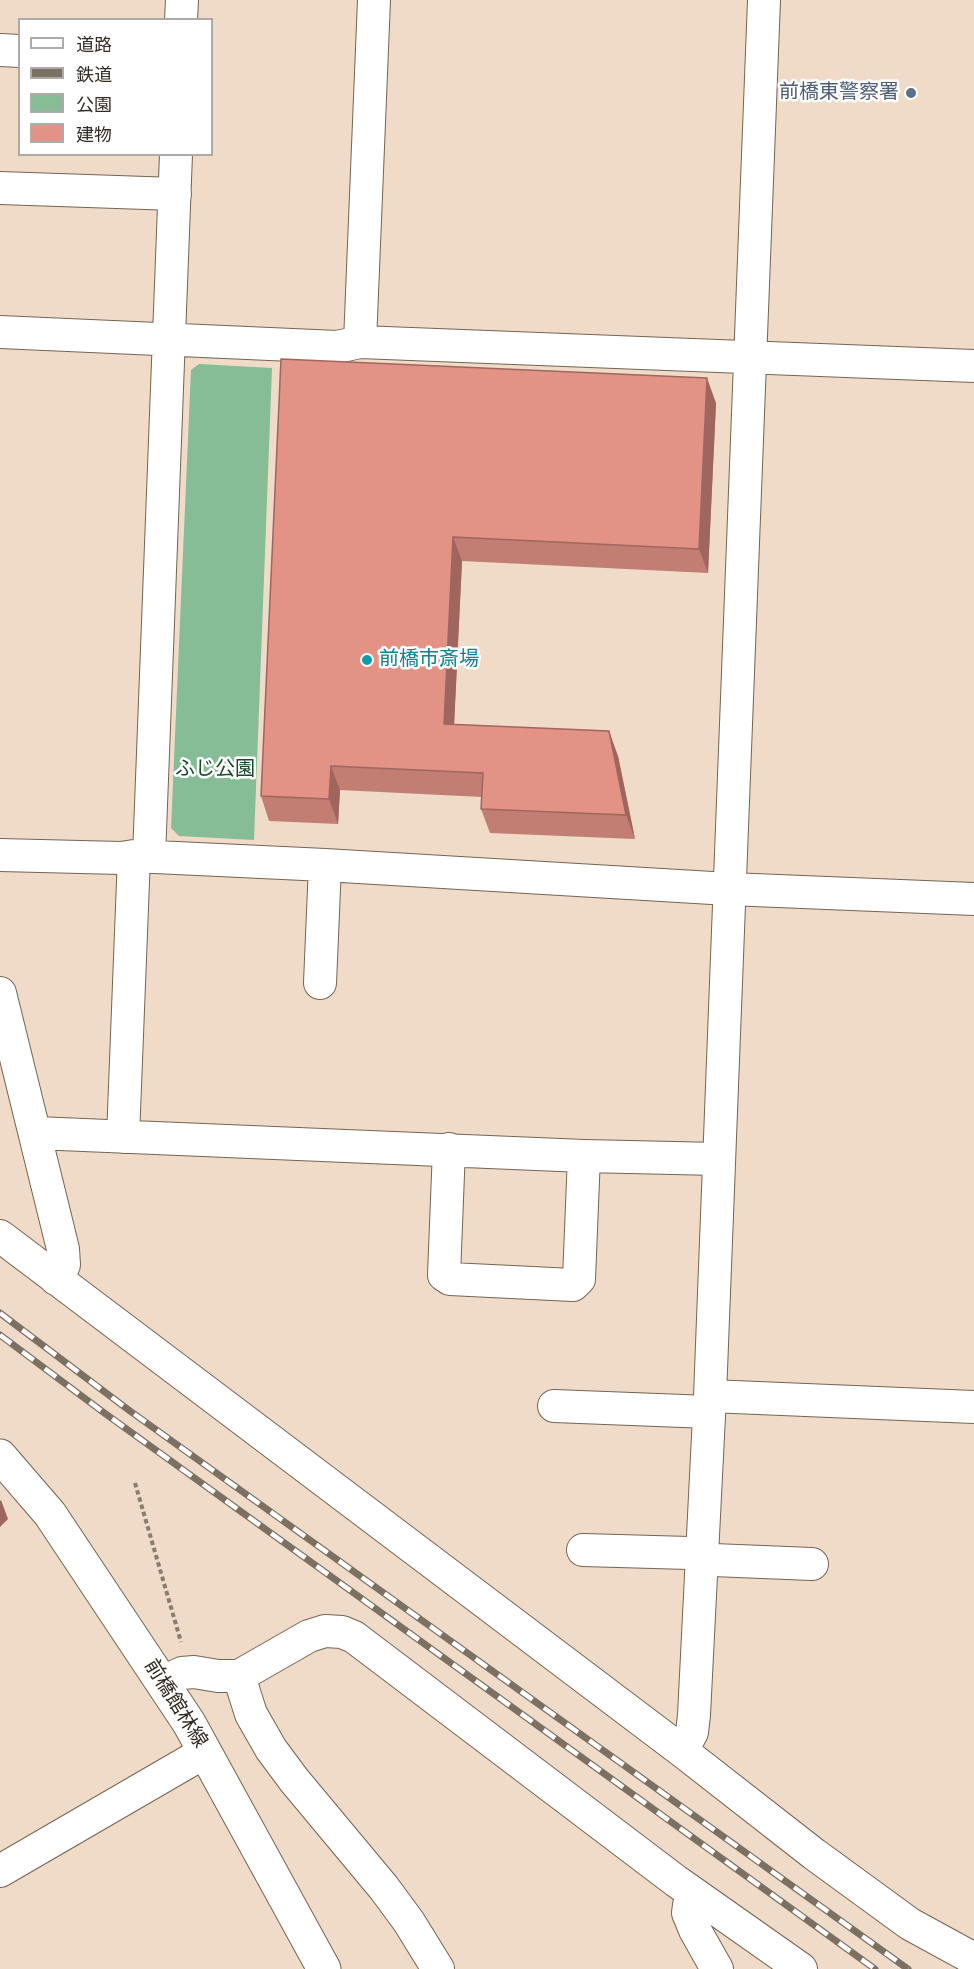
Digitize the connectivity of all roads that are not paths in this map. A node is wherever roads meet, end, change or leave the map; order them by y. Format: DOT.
graph roads {
  1 [pos="182,0"];
  2 [pos="374,0"];
  3 [pos="764,0"];
  4 [pos="181,18"];
  5 [pos="0,50"];
  6 [pos="18,51"];
  7 [pos="176,156"];
  8 [pos="0,188"];
  9 [pos="175,194"];
  10 [pos="0,332"];
  11 [pos="169,340"];
  12 [pos="360,342"];
  13 [pos="750,359"];
  14 [pos="974,366"];
  15 [pos="0,855"];
  16 [pos="142,856"];
  17 [pos="325,865"];
  18 [pos="729,889"];
  19 [pos="974,899"];
  20 [pos="320,983"];
  21 [pos="0,993"];
  22 [pos="36,1133"];
  23 [pos="123,1137"];
  24 [pos="449,1149"];
  25 [pos="584,1156"];
  26 [pos="718,1159"];
  27 [pos="0,1236"];
  28 [pos="56,1280"];
  29 [pos="710,1404"];
  30 [pos="554,1406"];
  31 [pos="974,1407"];
  32 [pos="0,1456"];
  33 [pos="583,1550"];
  34 [pos="700,1557"];
  35 [pos="812,1564"];
  36 [pos="239,1676"];
  37 [pos="163,1682"];
  38 [pos="682,1751"];
  39 [pos="205,1752"];
  40 [pos="0,1871"];
  41 [pos="696,1895"];
  42 [pos="974,1959"];
  43 [pos="324,1969"];
  44 [pos="438,1969"];
  45 [pos="717,1969"];
  46 [pos="801,1969"];
  1 -- 4 [label="street"];
  2 -- 12 [label="street"];
  3 -- 13 [label="street"];
  5 -- 6 [label="street"];
  7 -- 9 [label="street"];
  8 -- 9 [label="street"];
  9 -- 11 [label="street"];
  10 -- 11 [label="street"];
  11 -- 12 [label="street"];
  11 -- 16 [label="street"];
  12 -- 13 [label="street"];
  13 -- 14 [label="street"];
  13 -- 18 [label="street"];
  15 -- 16 [label="street"];
  16 -- 17 [label="street"];
  16 -- 23 [label="street"];
  17 -- 18 [label="street"];
  17 -- 20 [label="street"];
  18 -- 19 [label="street"];
  18 -- 26 [label="street"];
  21 -- 22 [label="street"];
  22 -- 23 [label="street"];
  22 -- 28 [label="street"];
  23 -- 24 [label="street"];
  24 -- 25 [label="street"];
  24 -- 25 [label="street"];
  25 -- 26 [label="street"];
  26 -- 29 [label="street"];
  27 -- 28 [label="street"];
  28 -- 38 [label="street"];
  29 -- 30 [label="street"];
  29 -- 31 [label="street"];
  29 -- 34 [label="street"];
  32 -- 37 [label="main road, 前橋館林線"];
  33 -- 34 [label="street"];
  34 -- 35 [label="street"];
  34 -- 38 [label="street"];
  36 -- 37 [label="street"];
  36 -- 41 [label="street"];
  36 -- 44 [label="street"];
  37 -- 39 [label="main road, 前橋館林線"];
  38 -- 42 [label="street"];
  39 -- 40 [label="street"];
  39 -- 43 [label="main road, 前橋館林線"];
  41 -- 45 [label="street"];
  41 -- 46 [label="street"];
}
